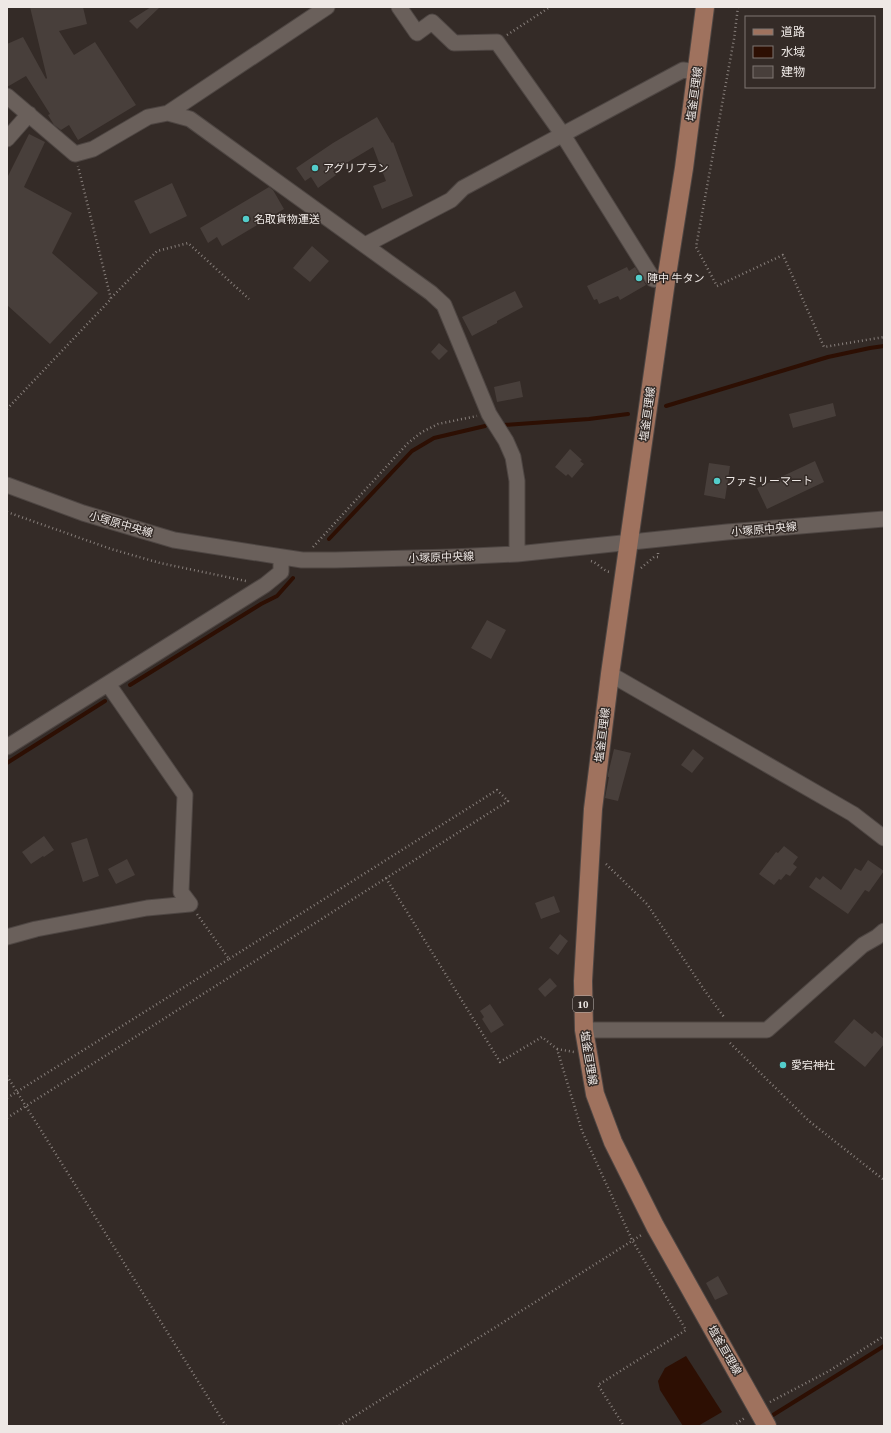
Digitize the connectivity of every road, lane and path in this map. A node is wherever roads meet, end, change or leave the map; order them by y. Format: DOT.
graph roads {
  1 [pos="328,7"];
  2 [pos="399,7"];
  3 [pos="550,7"];
  4 [pos="705,7"];
  5 [pos="738,7"];
  6 [pos="498,42"];
  7 [pos="697,72"];
  8 [pos="7,96"];
  9 [pos="168,113"];
  10 [pos="29,114"];
  11 [pos="563,135"];
  12 [pos="7,139"];
  13 [pos="76,154"];
  14 [pos="365,245"];
  15 [pos="666,281"];
  16 [pos="111,299"];
  17 [pos="249,299"];
  18 [pos="884,337"];
  19 [pos="7,409"];
  20 [pos="489,414"];
  21 [pos="7,485"];
  22 [pos="7,512"];
  23 [pos="884,519"];
  24 [pos="629,542"];
  25 [pos="517,554"];
  26 [pos="658,556"];
  27 [pos="282,557"];
  28 [pos="599,558"];
  29 [pos="302,560"];
  30 [pos="639,570"];
  31 [pos="607,572"];
  32 [pos="265,585"];
  33 [pos="610,674"];
  34 [pos="108,684"];
  35 [pos="7,747"];
  36 [pos="884,838"];
  37 [pos="606,864"];
  38 [pos="386,878"];
  39 [pos="190,904"];
  40 [pos="884,931"];
  41 [pos="7,937"];
  42 [pos="229,959"];
  43 [pos="584,1030"];
  44 [pos="717,1030"];
  45 [pos="734,1030"];
  46 [pos="7,1076"];
  47 [pos="17,1092"];
  48 [pos="7,1098"];
  49 [pos="26,1106"];
  50 [pos="7,1118"];
  51 [pos="884,1180"];
  52 [pos="655,1226"];
  53 [pos="632,1240"];
  54 [pos="884,1336"];
  55 [pos="758,1409"];
  56 [pos="226,1426"];
  57 [pos="339,1426"];
  58 [pos="624,1426"];
  59 [pos="767,1426"];
  1 -- 9 [label="street"];
  2 -- 6 [label="street"];
  3 -- 6 [label="path"];
  4 -- 7 [label="main road, 塩釜亘理線 / 10"];
  5 -- 18 [label="path"];
  6 -- 11 [label="street"];
  7 -- 11 [label="street"];
  7 -- 15 [label="main road, 塩釜亘理線 / 10"];
  8 -- 10 [label="street"];
  9 -- 13 [label="street"];
  9 -- 14 [label="street"];
  10 -- 12 [label="street"];
  10 -- 13 [label="street"];
  11 -- 14 [label="street"];
  11 -- 15 [label="street"];
  13 -- 16 [label="path"];
  14 -- 20 [label="street"];
  15 -- 24 [label="main road, 塩釜亘理線 / 10"];
  16 -- 17 [label="path"];
  16 -- 19 [label="path"];
  20 -- 25 [label="street"];
  20 -- 29 [label="path"];
  21 -- 27 [label="street, 小塚原中央線"];
  22 -- 32 [label="path"];
  23 -- 24 [label="street, 小塚原中央線"];
  24 -- 25 [label="street, 小塚原中央線"];
  24 -- 33 [label="main road, 塩釜亘理線 / 10"];
  25 -- 29 [label="street, 小塚原中央線"];
  26 -- 30 [label="path"];
  27 -- 29 [label="street, 小塚原中央線"];
  27 -- 32 [label="street"];
  28 -- 31 [label="path"];
  32 -- 34 [label="street"];
  33 -- 36 [label="street"];
  33 -- 43 [label="main road, 塩釜亘理線 / 10"];
  34 -- 35 [label="street"];
  34 -- 39 [label="street"];
  37 -- 45 [label="path"];
  38 -- 42 [label="path"];
  38 -- 49 [label="path"];
  38 -- 53 [label="path"];
  39 -- 41 [label="street"];
  39 -- 42 [label="path"];
  40 -- 45 [label="street"];
  42 -- 47 [label="path"];
  43 -- 44 [label="street"];
  43 -- 52 [label="main road, 塩釜亘理線 / 10"];
  44 -- 45 [label="street"];
  44 -- 51 [label="path"];
  46 -- 47 [label="path"];
  47 -- 48 [label="path"];
  47 -- 49 [label="path"];
  49 -- 50 [label="path"];
  49 -- 56 [label="path"];
  52 -- 53 [label="path"];
  52 -- 55 [label="main road, 塩釜亘理線 / 10"];
  53 -- 57 [label="path"];
  53 -- 58 [label="path"];
  54 -- 55 [label="path"];
  55 -- 59 [label="main road, 塩釜亘理線 / 10"];
}
